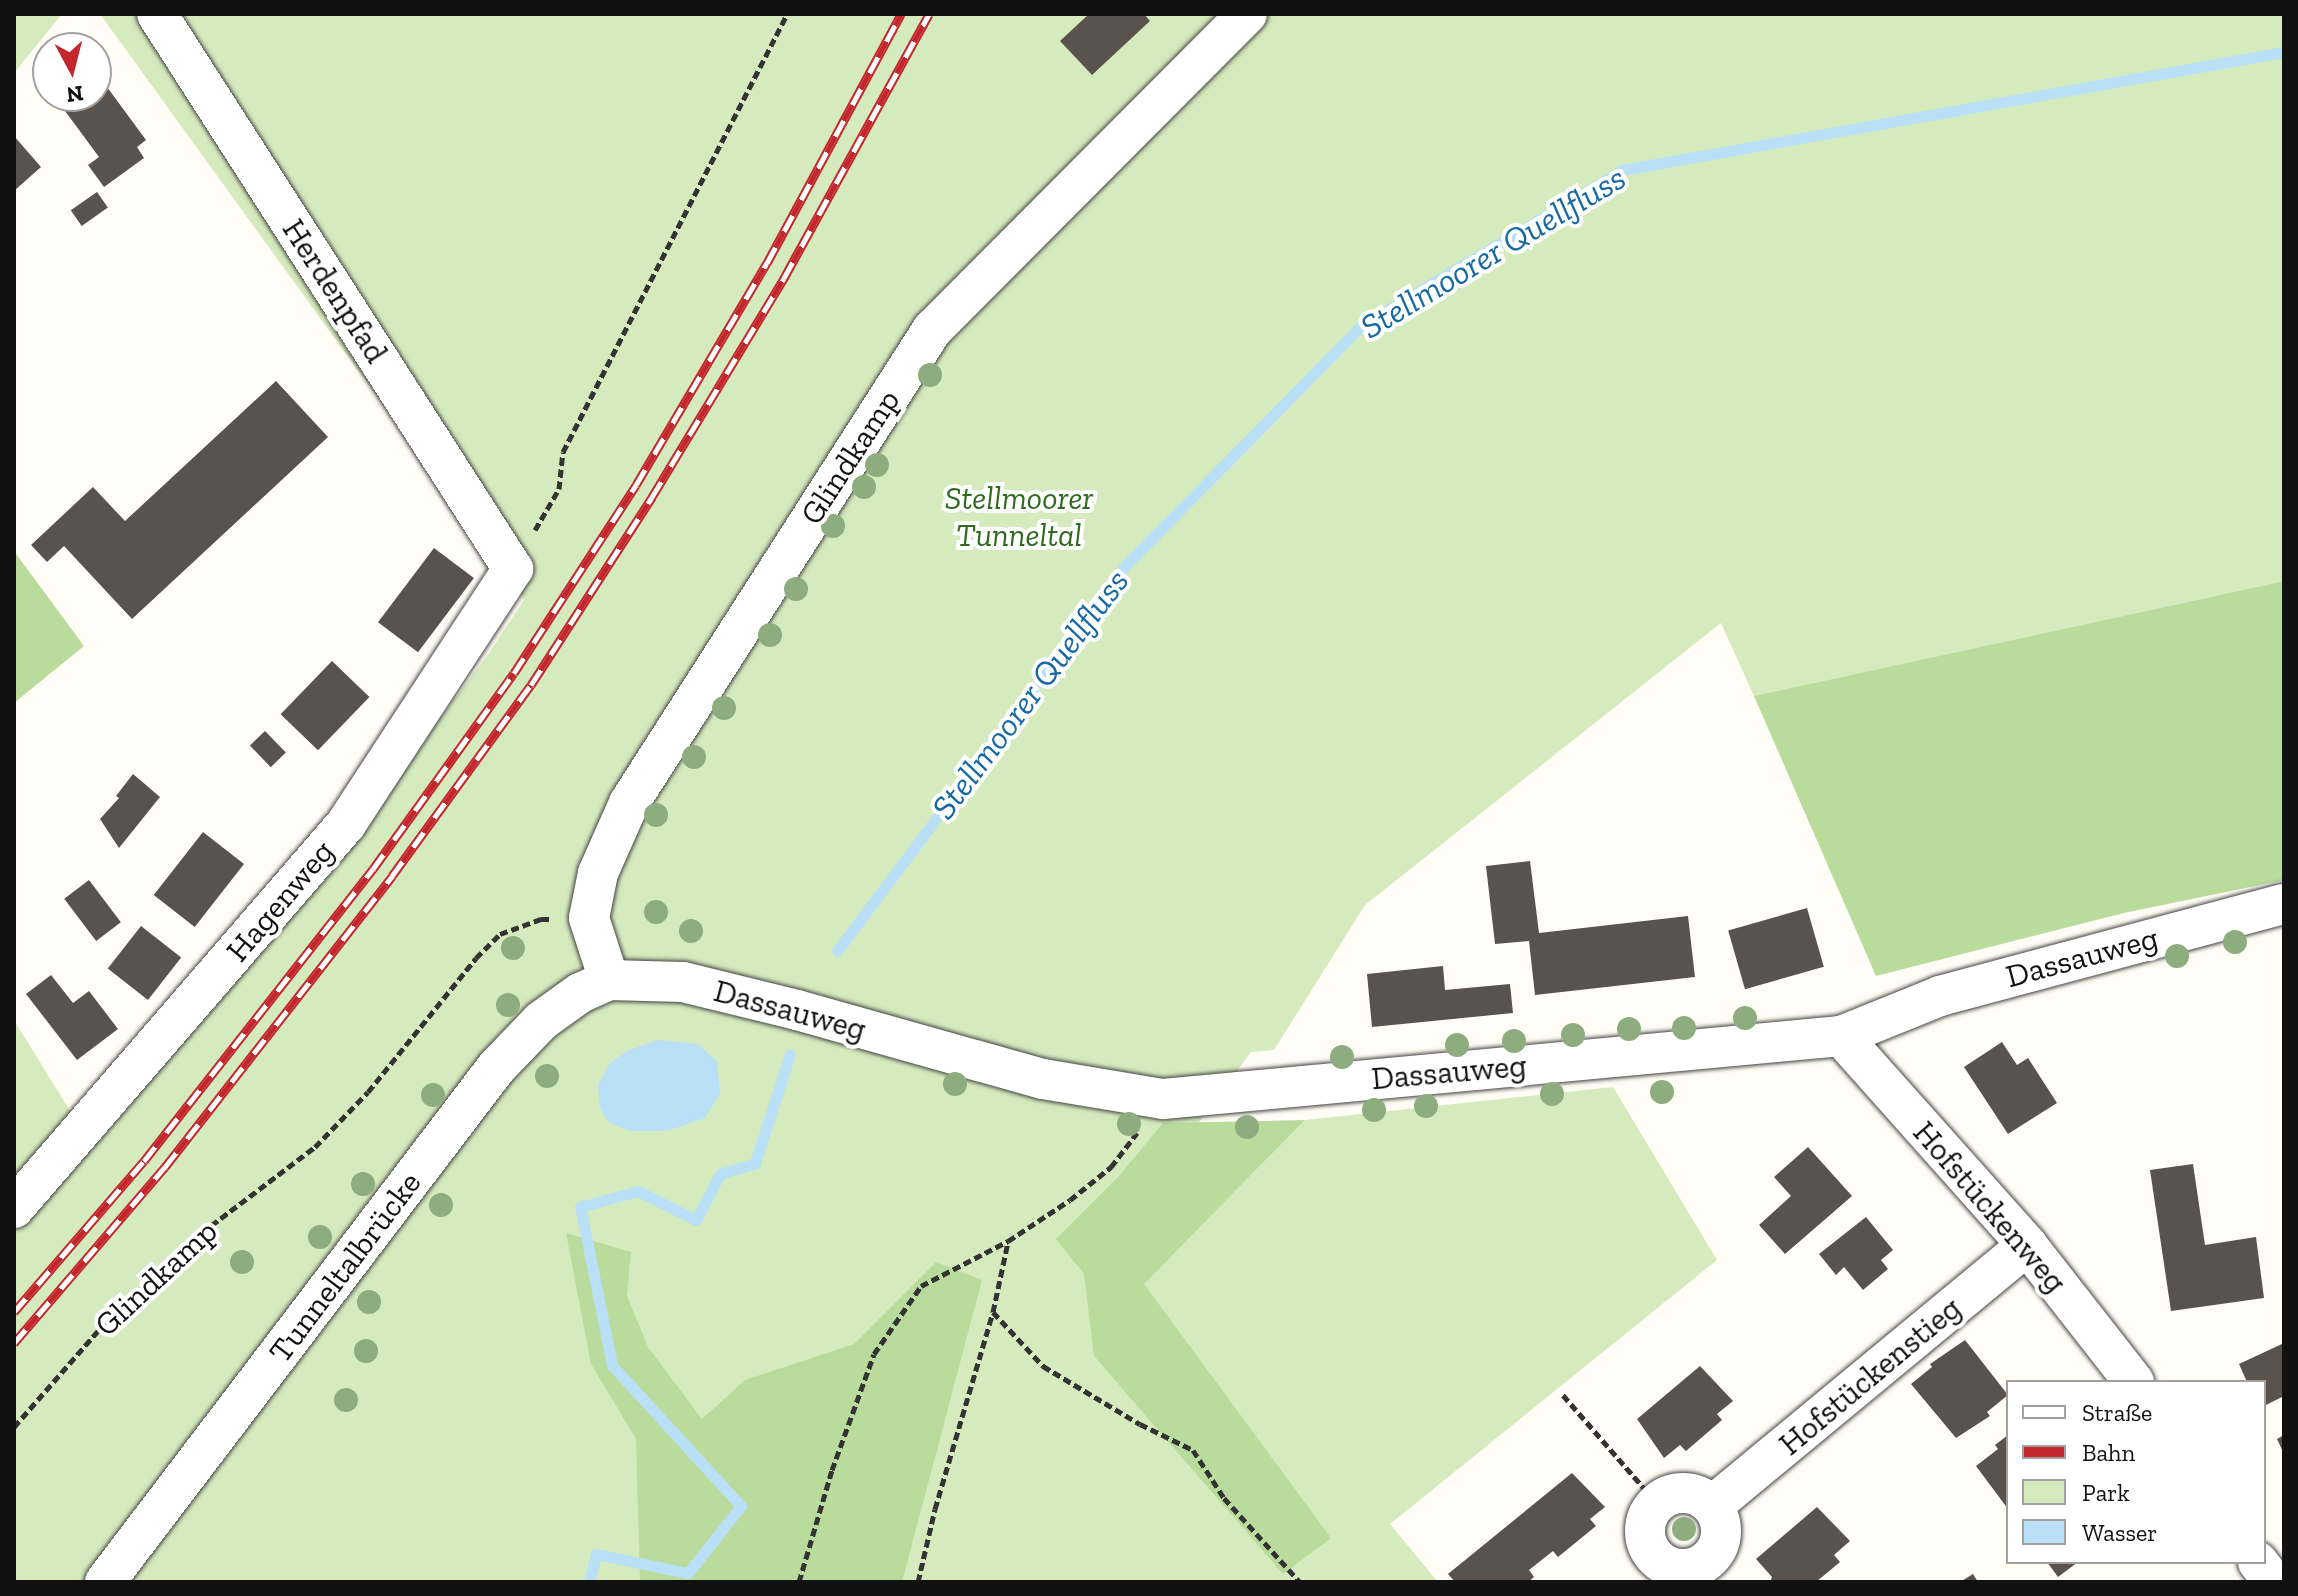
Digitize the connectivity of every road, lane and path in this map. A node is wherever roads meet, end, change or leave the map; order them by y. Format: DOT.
graph roads {
  1 [pos="157,14"];
  2 [pos="787,14"];
  3 [pos="1247,14"];
  4 [pos="513,569"];
  5 [pos="2284,904"];
  6 [pos="589,918"];
  7 [pos="609,980"];
  8 [pos="1841,1036"];
  9 [pos="1163,1099"];
  10 [pos="14,1208"];
  11 [pos="1008,1241"];
  12 [pos="2027,1245"];
  13 [pos="993,1312"];
  14 [pos="2132,1380"];
  15 [pos="1563,1395"];
  16 [pos="14,1427"];
  17 [pos="1657,1503"];
  18 [pos="1712,1506"];
  19 [pos="2260,1564"];
  20 [pos="1724,1569"];
  21 [pos="105,1582"];
  22 [pos="799,1582"];
  23 [pos="918,1582"];
  24 [pos="1300,1582"];
  25 [pos="2273,1582"];
  1 -- 4 [label="street, Herdenpfad"];
  2 -- 4 [label="path"];
  3 -- 6 [label="street, Glindkamp"];
  4 -- 10 [label="street, Hagenweg"];
  5 -- 8 [label="street, Dassauweg"];
  6 -- 7 [label="street, Glindkamp"];
  6 -- 16 [label="path, Glindkamp"];
  7 -- 9 [label="street, Dassauweg"];
  7 -- 21 [label="street, Tunneltalbrücke"];
  8 -- 9 [label="street, Dassauweg"];
  8 -- 12 [label="street, Hofstückenweg"];
  9 -- 11 [label="path"];
  11 -- 13 [label="path"];
  11 -- 22 [label="path"];
  12 -- 14 [label="street, Hofstückenweg"];
  12 -- 18 [label="street, Hofstückenstieg"];
  13 -- 23 [label="path"];
  13 -- 24 [label="path"];
  15 -- 17 [label="path"];
  17 -- 18 [label="street"];
  17 -- 20 [label="street"];
  18 -- 20 [label="street"];
  19 -- 25 [label="street"];
}
